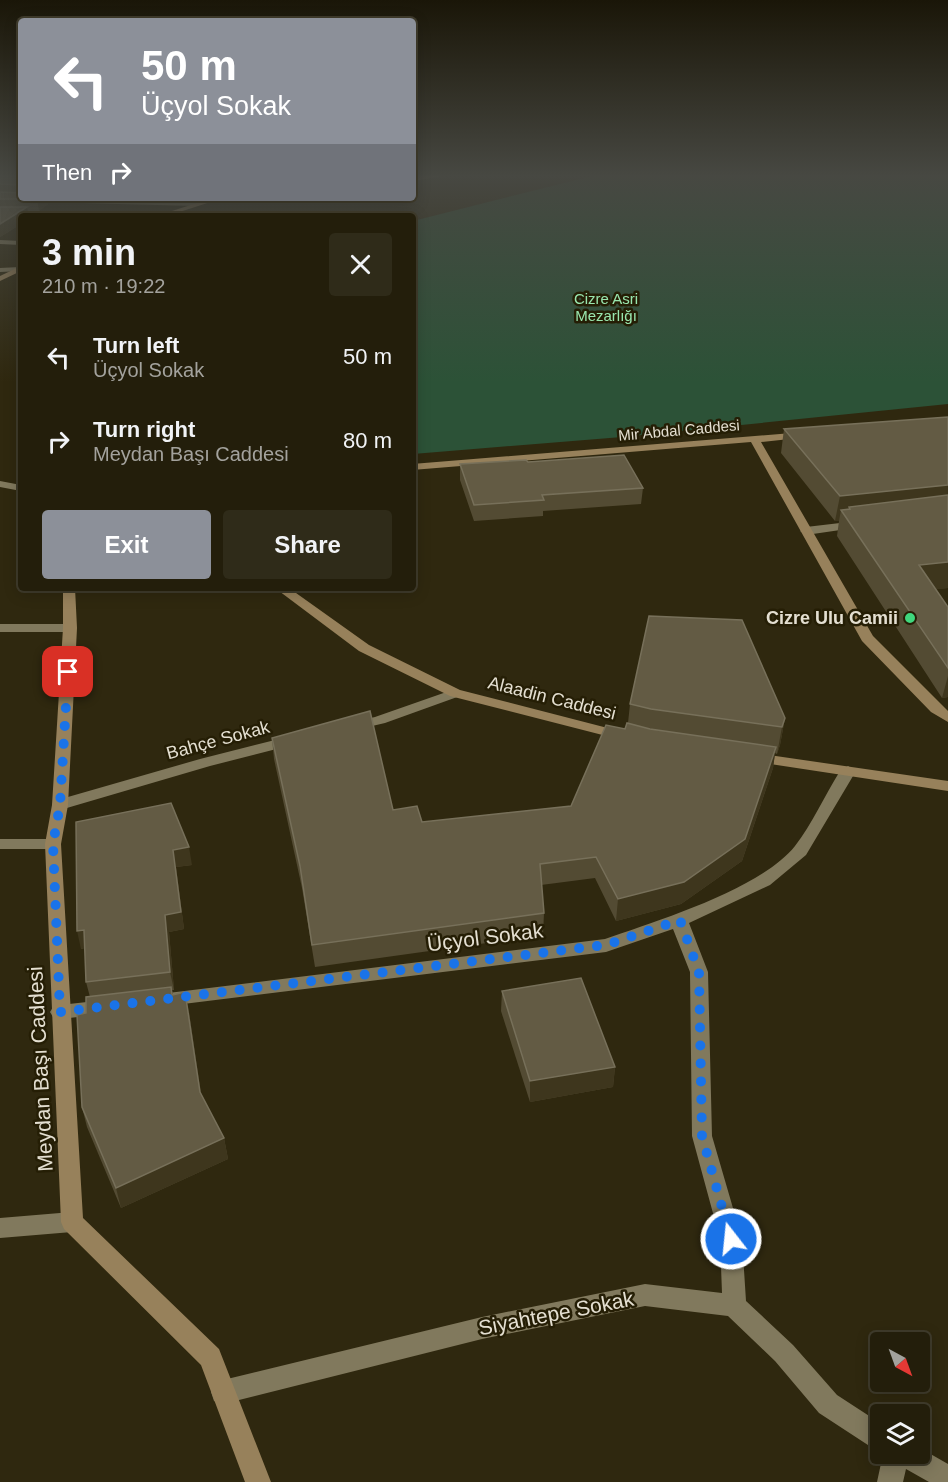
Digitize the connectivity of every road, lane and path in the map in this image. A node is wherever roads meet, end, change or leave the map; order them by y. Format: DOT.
graph roads {
  1 [pos="18,269"];
  2 [pos="0,270"];
  3 [pos="18,270"];
  4 [pos="0,279"];
  5 [pos="819,434"];
  6 [pos="754,439"];
  7 [pos="416,467"];
  8 [pos="0,484"];
  9 [pos="18,487"];
  10 [pos="865,524"];
  11 [pos="806,531"];
  12 [pos="69,591"];
  13 [pos="285,591"];
  14 [pos="0,628"];
  15 [pos="70,628"];
  16 [pos="455,693"];
  17 [pos="944,712"];
  18 [pos="336,730"];
  19 [pos="303,738"];
  20 [pos="636,739"];
  21 [pos="742,756"];
  22 [pos="848,771"];
  23 [pos="948,786"];
  24 [pos="60,805"];
  25 [pos="0,844"];
  26 [pos="53,844"];
  27 [pos="680,920"];
  28 [pos="155,1001"];
  29 [pos="119,1005"];
  30 [pos="60,1012"];
  31 [pos="72,1222"];
  32 [pos="0,1228"];
  33 [pos="734,1306"];
  34 [pos="224,1392"];
  35 [pos="870,1431"];
  36 [pos="894,1464"];
  37 [pos="923,1464"];
  38 [pos="948,1478"];
  39 [pos="258,1482"];
  40 [pos="890,1482"];
  1 -- 2 [label="street"];
  3 -- 4 [label="street"];
  5 -- 6 [label="street, Mir Abdal Caddesi"];
  6 -- 7 [label="street, Mir Abdal Caddesi"];
  6 -- 11 [label="street"];
  8 -- 9 [label="street"];
  10 -- 11 [label="street"];
  11 -- 17 [label="street"];
  12 -- 15 [label="street, Meydan Başı Caddesi"];
  13 -- 16 [label="street, Alaadin Caddesi"];
  14 -- 15 [label="street"];
  15 -- 24 [label="street, Meydan Başı Caddesi"];
  16 -- 18 [label="street"];
  16 -- 20 [label="street, Alaadin Caddesi"];
  19 -- 24 [label="street, Bahçe Sokak"];
  21 -- 22 [label="street"];
  22 -- 23 [label="street"];
  22 -- 27 [label="street, Üçyol Sokak"];
  24 -- 26 [label="street, Meydan Başı Caddesi"];
  25 -- 26 [label="street"];
  26 -- 30 [label="street, Meydan Başı Caddesi"];
  27 -- 28 [label="street, Üçyol Sokak"];
  27 -- 33 [label="street"];
  29 -- 30 [label="street"];
  30 -- 31 [label="street, Meydan Başı Caddesi"];
  31 -- 32 [label="street"];
  31 -- 34 [label="street"];
  33 -- 34 [label="street, Siyahtepe Sokak"];
  33 -- 35 [label="street"];
  34 -- 39 [label="street"];
  36 -- 40 [label="street"];
  37 -- 38 [label="street"];
}
